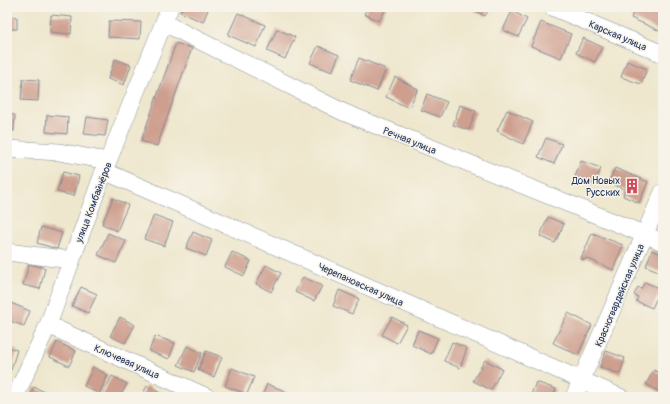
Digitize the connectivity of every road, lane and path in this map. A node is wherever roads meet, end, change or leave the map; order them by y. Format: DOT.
graph roads {
  1 [pos="170,7"];
  2 [pos="552,7"];
  3 [pos="164,23"];
  4 [pos="663,54"];
  5 [pos="7,149"];
  6 [pos="106,166"];
  7 [pos="663,192"];
  8 [pos="645,235"];
  9 [pos="663,242"];
  10 [pos="7,252"];
  11 [pos="71,260"];
  12 [pos="48,325"];
  13 [pos="582,381"];
  14 [pos="15,397"];
  15 [pos="207,397"];
  16 [pos="574,397"];
  17 [pos="620,397"];
  1 -- 3 [label="street, улица Комбайнёров"];
  2 -- 4 [label="street, Карская улица"];
  3 -- 6 [label="street, улица Комбайнёров"];
  3 -- 8 [label="street, Речная улица"];
  5 -- 6 [label="street, Черепановская улица"];
  6 -- 11 [label="street, улица Комбайнёров"];
  6 -- 13 [label="street, Черепановская улица"];
  7 -- 8 [label="street, Красногвардейская улица"];
  8 -- 9 [label="street, Речная улица"];
  8 -- 13 [label="street, Красногвардейская улица"];
  10 -- 11 [label="street"];
  11 -- 12 [label="street, улица Комбайнёров"];
  12 -- 14 [label="street, улица Комбайнёров"];
  12 -- 15 [label="street, Ключевая улица"];
  13 -- 16 [label="street, Красногвардейская улица"];
  13 -- 17 [label="street, Черепановская улица"];
}
